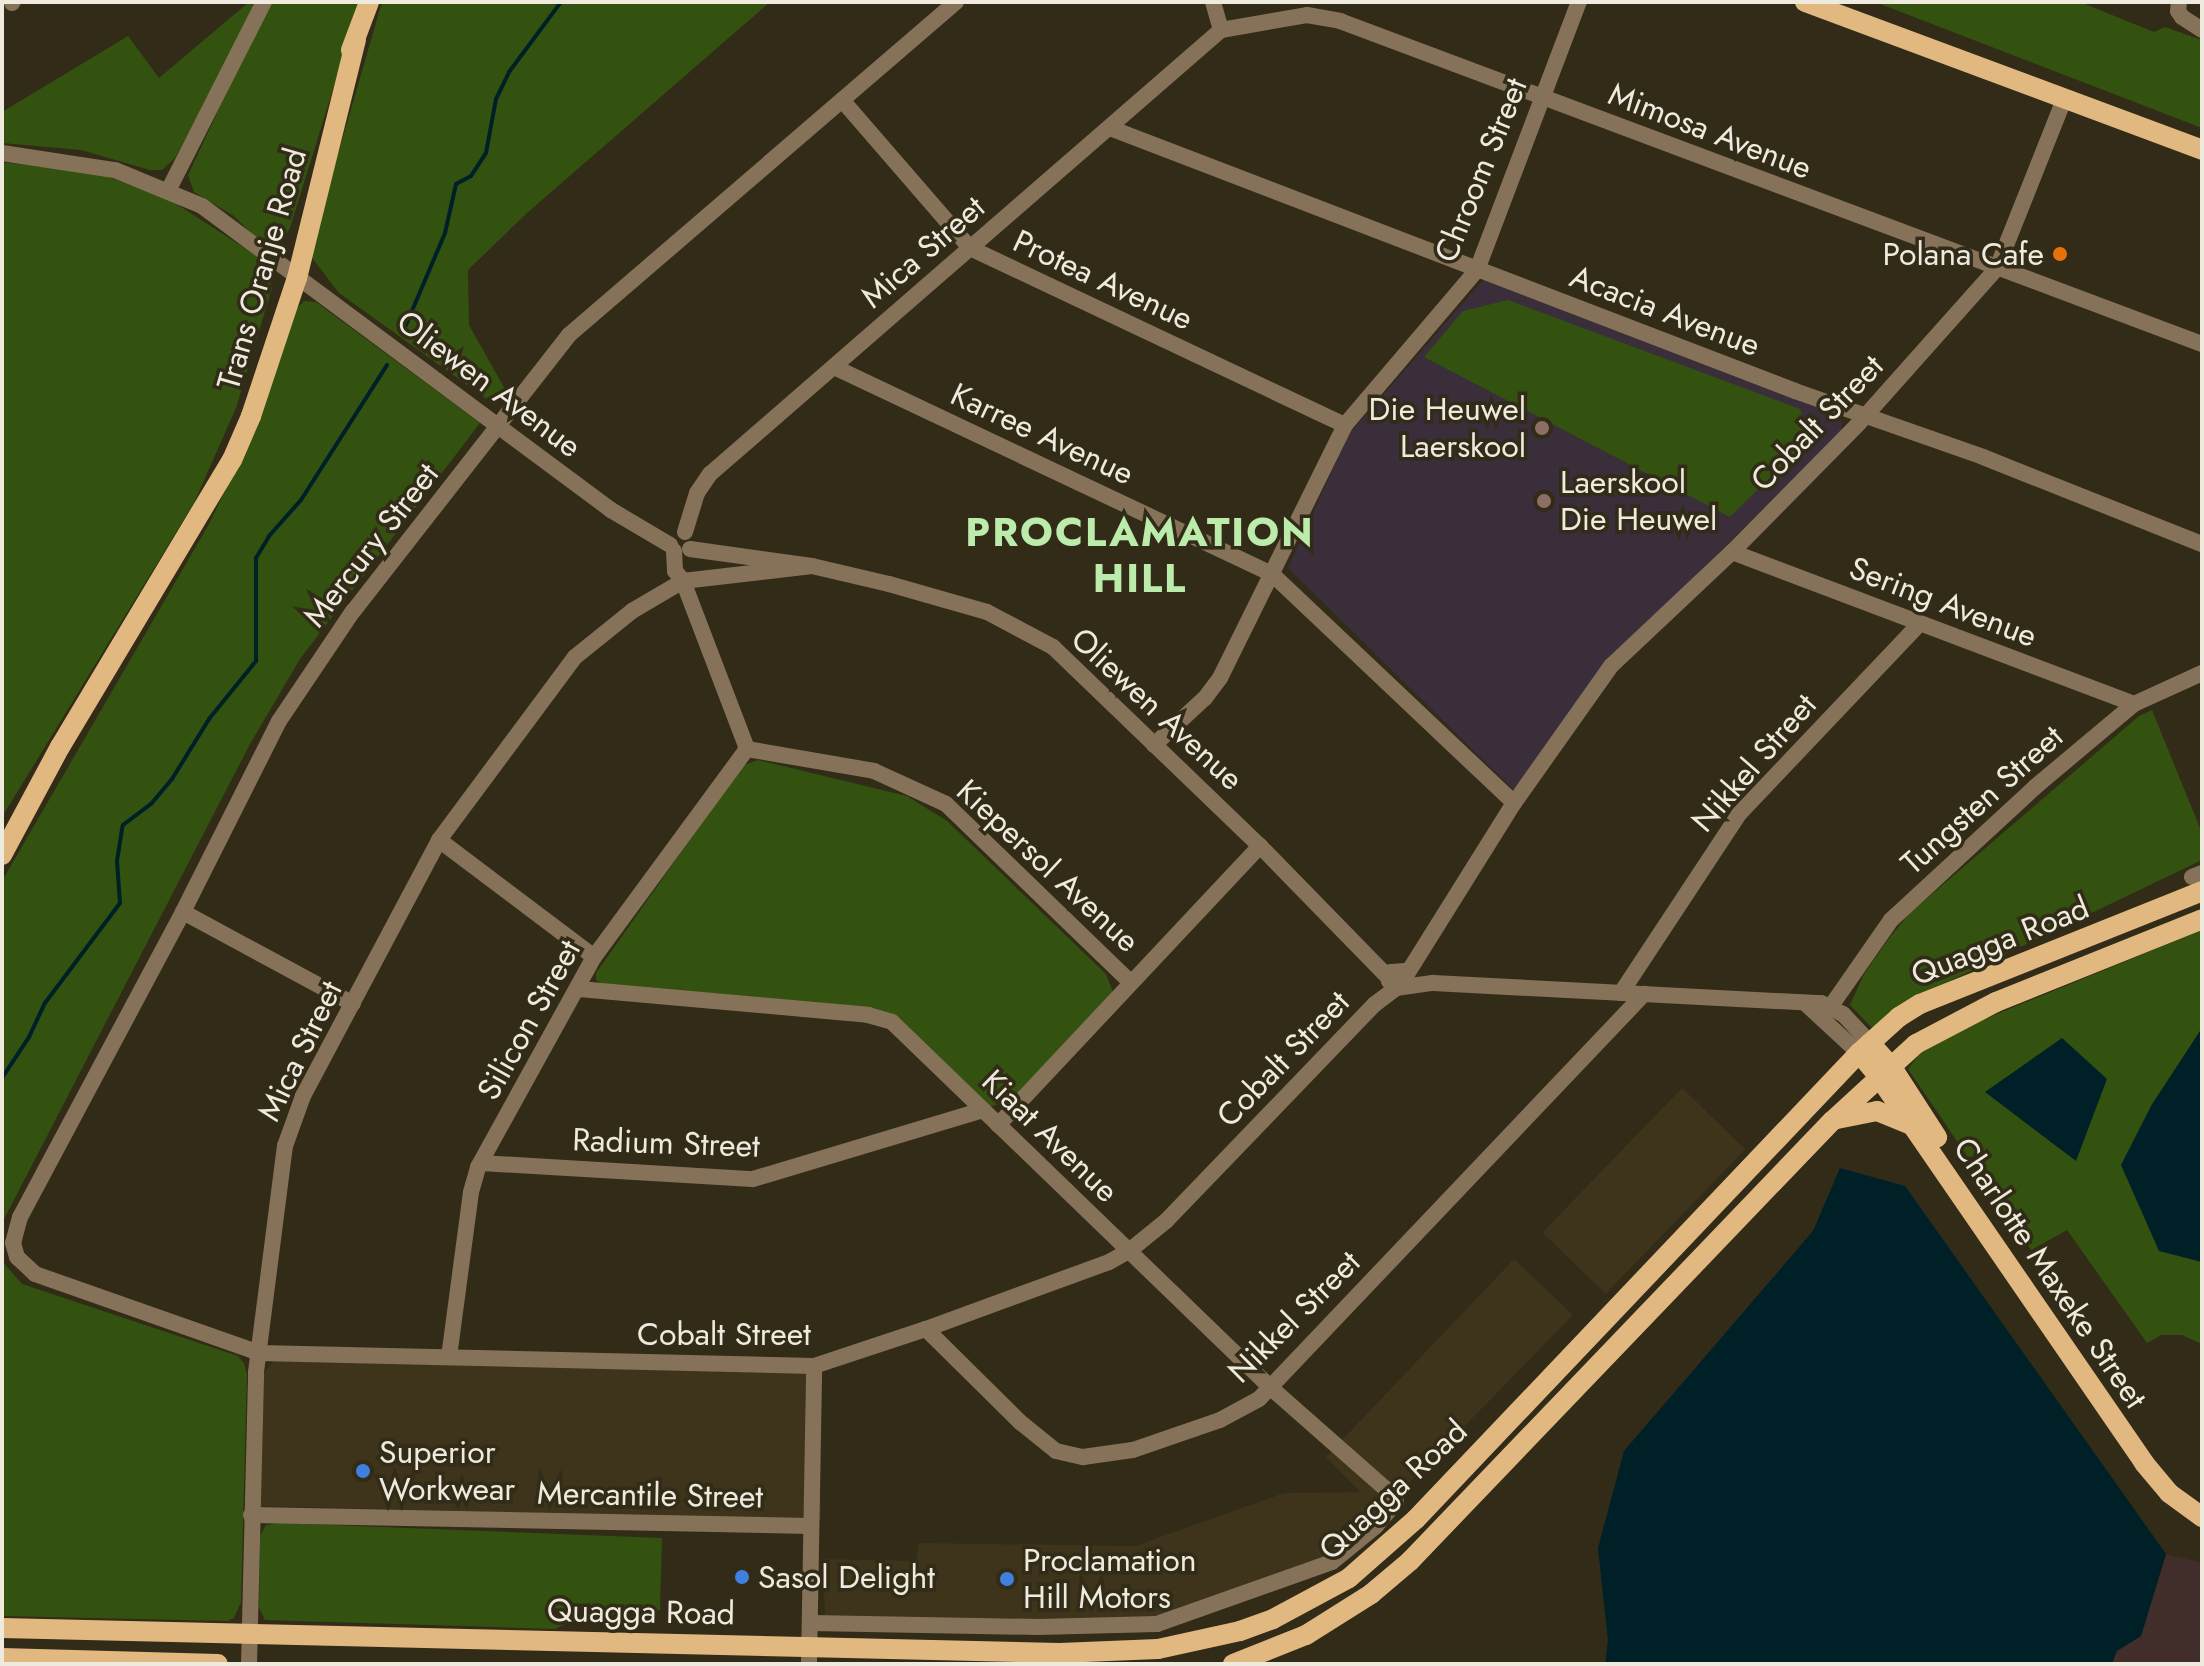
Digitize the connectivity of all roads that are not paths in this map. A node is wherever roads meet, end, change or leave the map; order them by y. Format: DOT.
graph roads {
  1 [pos="264,2"];
  2 [pos="369,2"];
  3 [pos="956,2"];
  4 [pos="1213,2"];
  5 [pos="1579,2"];
  6 [pos="1805,2"];
  7 [pos="2179,2"];
  8 [pos="1221,30"];
  9 [pos="2202,30"];
  10 [pos="1542,97"];
  11 [pos="842,100"];
  12 [pos="2064,100"];
  13 [pos="1110,128"];
  14 [pos="2202,150"];
  15 [pos="2,153"];
  16 [pos="169,189"];
  17 [pos="970,248"];
  18 [pos="1997,268"];
  19 [pos="1477,270"];
  20 [pos="292,273"];
  21 [pos="2202,344"];
  22 [pos="834,367"];
  23 [pos="1865,416"];
  24 [pos="1345,425"];
  25 [pos="500,427"];
  26 [pos="2202,544"];
  27 [pos="681,550"];
  28 [pos="1732,552"];
  29 [pos="812,566"];
  30 [pos="1272,574"];
  31 [pos="1920,623"];
  32 [pos="2202,673"];
  33 [pos="2134,704"];
  34 [pos="1154,745"];
  35 [pos="747,749"];
  36 [pos="1514,803"];
  37 [pos="439,840"];
  38 [pos="1260,846"];
  39 [pos="2,855"];
  40 [pos="2199,880"];
  41 [pos="183,912"];
  42 [pos="2202,919"];
  43 [pos="594,957"];
  44 [pos="1398,977"];
  45 [pos="1129,981"];
  46 [pos="579,989"];
  47 [pos="1621,993"];
  48 [pos="1644,994"];
  49 [pos="353,1004"];
  50 [pos="1806,1004"];
  51 [pos="1831,1006"];
  52 [pos="1864,1048"];
  53 [pos="1885,1072"];
  54 [pos="983,1110"];
  55 [pos="1832,1121"];
  56 [pos="998,1125"];
  57 [pos="1915,1129"];
  58 [pos="481,1163"];
  59 [pos="1129,1251"];
  60 [pos="17,1257"];
  61 [pos="926,1329"];
  62 [pos="259,1353"];
  63 [pos="449,1357"];
  64 [pos="814,1366"];
  65 [pos="1270,1387"];
  66 [pos="2202,1501"];
  67 [pos="251,1515"];
  68 [pos="2202,1517"];
  69 [pos="809,1526"];
  70 [pos="811,1623"];
  71 [pos="2,1628"];
  72 [pos="250,1633"];
  73 [pos="808,1655"];
  74 [pos="2,1658"];
  75 [pos="976,1658"];
  76 [pos="997,1658"];
  77 [pos="218,1664"];
  78 [pos="249,1664"];
  79 [pos="1233,1664"];
  1 -- 16 [label="street"];
  2 -- 20 [label="main road, Trans Oranje Road"];
  3 -- 11 [label="street, Mercury Street"];
  4 -- 8 [label="street"];
  5 -- 10 [label="street, Chroom Street"];
  6 -- 12 [label="main road"];
  7 -- 9 [label="street"];
  8 -- 10 [label="street, Mimosa Avenue"];
  8 -- 13 [label="street, Mica Street"];
  10 -- 18 [label="street, Mimosa Avenue"];
  10 -- 19 [label="street, Chroom Street"];
  11 -- 17 [label="street, Protea Avenue"];
  11 -- 25 [label="street, Mercury Street"];
  12 -- 14 [label="main road"];
  12 -- 18 [label="street, Cobalt Street"];
  13 -- 17 [label="street, Mica Street"];
  13 -- 19 [label="street, Acacia Avenue"];
  15 -- 16 [label="street, Oliewen Avenue"];
  16 -- 20 [label="street, Oliewen Avenue"];
  17 -- 22 [label="street, Mica Street"];
  17 -- 24 [label="street, Protea Avenue"];
  18 -- 21 [label="street, Mimosa Avenue"];
  18 -- 23 [label="street, Cobalt Street"];
  19 -- 23 [label="street, Acacia Avenue"];
  19 -- 24 [label="street, Chroom Street"];
  20 -- 25 [label="street, Oliewen Avenue"];
  20 -- 39 [label="main road, Trans Oranje Road"];
  22 -- 27 [label="street, Mica Street"];
  22 -- 30 [label="street, Karree Avenue"];
  23 -- 26 [label="street, Acacia Avenue"];
  23 -- 28 [label="street, Cobalt Street"];
  24 -- 30 [label="street, Chroom Street"];
  25 -- 27 [label="street, Oliewen Avenue"];
  25 -- 41 [label="street, Mercury Street"];
  27 -- 29 [label="street, Oliewen Avenue"];
  27 -- 29 [label="street, Oliewen Avenue"];
  27 -- 35 [label="street"];
  27 -- 37 [label="street, Mica Street"];
  28 -- 31 [label="street, Sering Avenue"];
  28 -- 36 [label="street, Cobalt Street"];
  29 -- 34 [label="street, Oliewen Avenue"];
  30 -- 34 [label="street, Chroom Street"];
  30 -- 36 [label="street, Karree Avenue"];
  31 -- 33 [label="street, Sering Avenue"];
  31 -- 47 [label="street, Nikkel Street"];
  32 -- 33 [label="street, Tungsten Street"];
  33 -- 51 [label="street, Tungsten Street"];
  34 -- 38 [label="street, Oliewen Avenue"];
  35 -- 43 [label="street, Silicon Street"];
  35 -- 45 [label="street, Kiepersol Avenue"];
  36 -- 44 [label="street, Cobalt Street"];
  37 -- 43 [label="street"];
  37 -- 49 [label="street, Mica Street"];
  38 -- 44 [label="street, Oliewen Avenue"];
  38 -- 45 [label="street"];
  40 -- 52 [label="main road, Quagga Road"];
  41 -- 49 [label="street"];
  41 -- 60 [label="street, Mercury Street"];
  42 -- 53 [label="main road, Quagga Road"];
  43 -- 46 [label="street, Silicon Street"];
  44 -- 47 [label="street"];
  44 -- 59 [label="street, Cobalt Street"];
  45 -- 56 [label="street"];
  46 -- 54 [label="street, Kiaat Avenue"];
  46 -- 58 [label="street, Silicon Street"];
  47 -- 48 [label="street"];
  48 -- 50 [label="street"];
  48 -- 65 [label="street, Nikkel Street"];
  49 -- 62 [label="street, Mica Street"];
  50 -- 51 [label="street"];
  50 -- 52 [label="street"];
  51 -- 52 [label="street"];
  52 -- 53 [label="main road, Charlotte Maxeke Street"];
  52 -- 76 [label="main road, Quagga Road"];
  53 -- 55 [label="main road, Quagga Road"];
  53 -- 57 [label="main road, Charlotte Maxeke Street"];
  53 -- 66 [label="main road, Charlotte Maxeke Street"];
  54 -- 56 [label="street, Kiaat Avenue"];
  54 -- 58 [label="street, Radium Street"];
  55 -- 57 [label="main road"];
  55 -- 79 [label="main road, Quagga Road"];
  56 -- 59 [label="street, Kiaat Avenue"];
  57 -- 68 [label="main road, Charlotte Maxeke Street"];
  58 -- 63 [label="street, Silicon Street"];
  59 -- 61 [label="street, Cobalt Street"];
  59 -- 65 [label="street, Kiaat Avenue"];
  60 -- 62 [label="street, Cobalt Street"];
  61 -- 64 [label="street, Cobalt Street"];
  61 -- 65 [label="street, Nikkel Street"];
  62 -- 63 [label="street, Cobalt Street"];
  62 -- 67 [label="street, Mica Street"];
  63 -- 64 [label="street, Cobalt Street"];
  64 -- 69 [label="street"];
  65 -- 70 [label="street, Kiaat Avenue"];
  67 -- 69 [label="street, Mercantile Street"];
  67 -- 72 [label="street, Mica Street"];
  69 -- 70 [label="street"];
  70 -- 73 [label="street"];
  71 -- 72 [label="main road, Quagga Road"];
  72 -- 73 [label="main road, Quagga Road"];
  72 -- 78 [label="street, Mica Street"];
  73 -- 75 [label="main road, Quagga Road"];
  74 -- 77 [label="main road"];
  75 -- 76 [label="main road, Quagga Road"];
}
